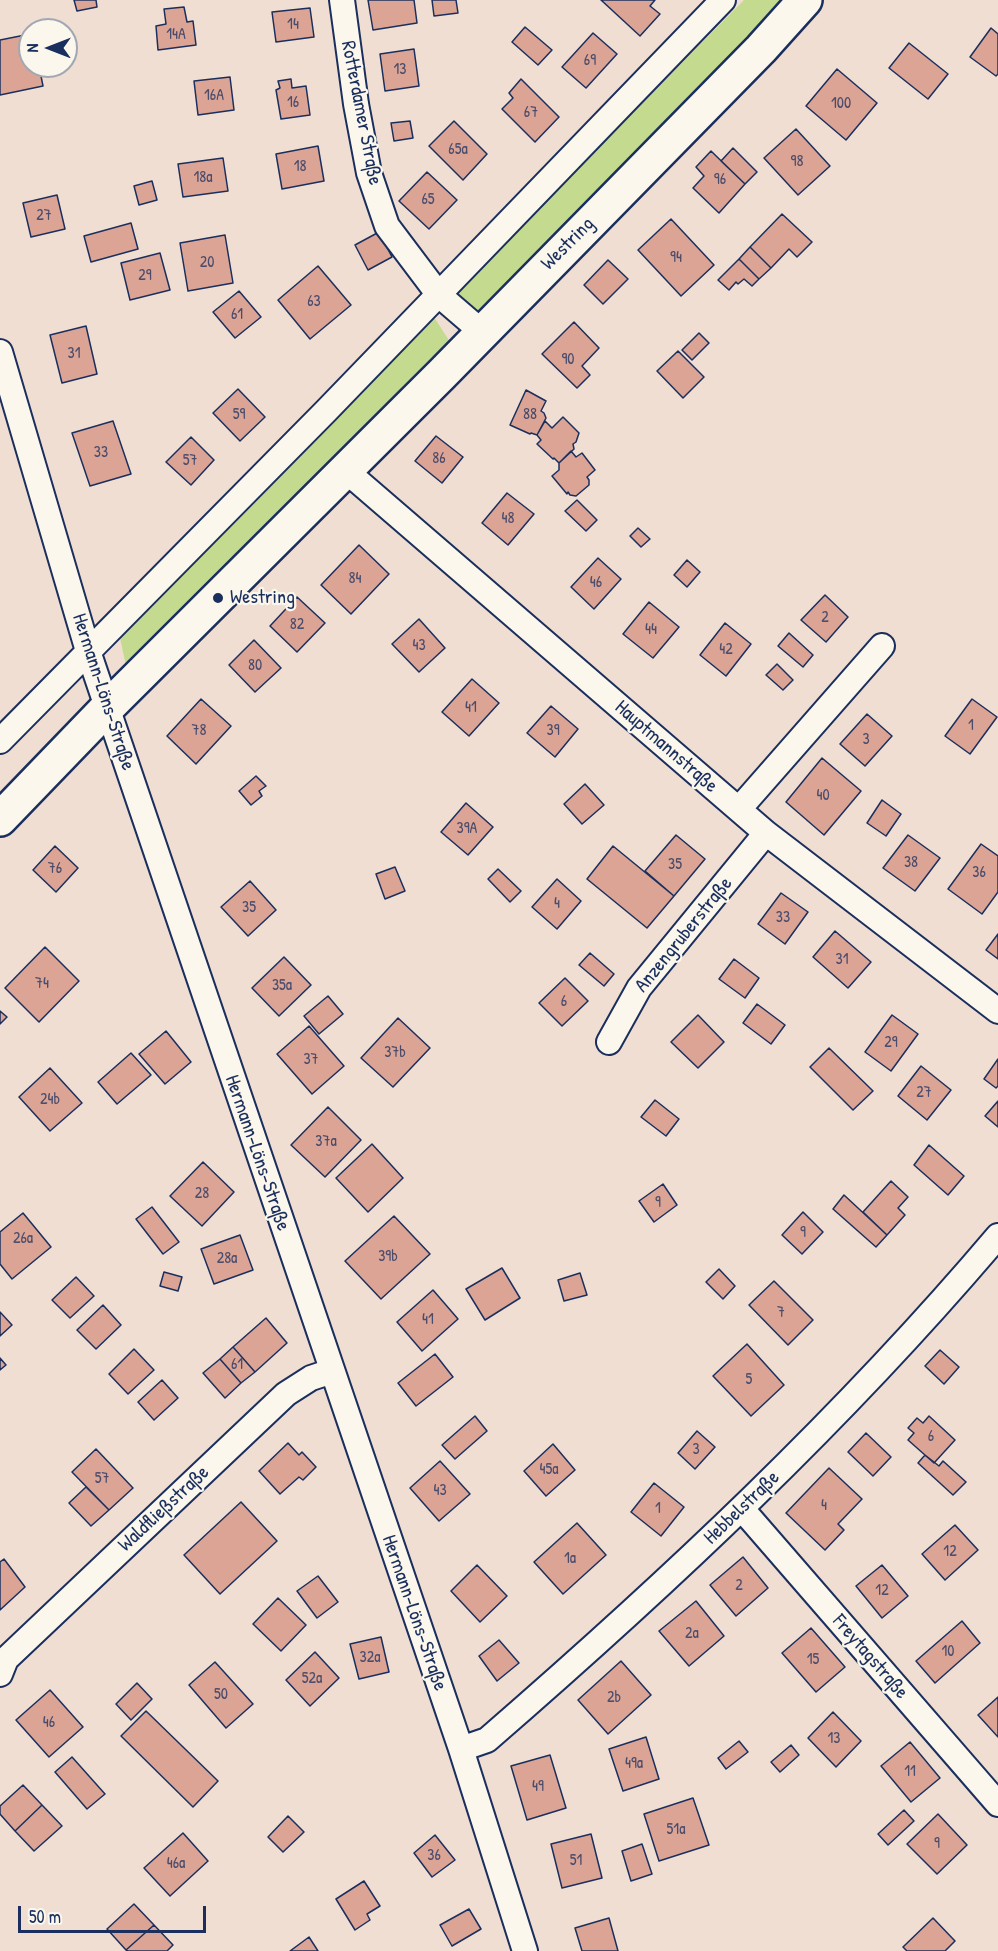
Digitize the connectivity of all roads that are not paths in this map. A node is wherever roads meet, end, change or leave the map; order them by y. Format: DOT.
graph roads {
  1 [pos="342,0"];
  2 [pos="723,0"];
  3 [pos="805,0"];
  4 [pos="439,295"];
  5 [pos="482,332"];
  6 [pos="0,352"];
  7 [pos="345,470"];
  8 [pos="882,646"];
  9 [pos="88,651"];
  10 [pos="107,708"];
  11 [pos="0,741"];
  12 [pos="739,809"];
  13 [pos="0,819"];
  14 [pos="766,833"];
  15 [pos="998,1011"];
  16 [pos="609,1042"];
  17 [pos="998,1236"];
  18 [pos="332,1371"];
  19 [pos="742,1509"];
  20 [pos="2,1665"];
  21 [pos="461,1749"];
  22 [pos="998,1804"];
  23 [pos="525,1951"];
  1 -- 4 [label="street, Rotterdamer Straße"];
  2 -- 4 [label="street"];
  3 -- 5 [label="street, Westring"];
  4 -- 5 [label="street, Rotterdamer Straße"];
  4 -- 9 [label="street"];
  5 -- 7 [label="street, Westring"];
  6 -- 9 [label="street, Hermann-Löns-Straße"];
  7 -- 10 [label="street, Westring"];
  7 -- 12 [label="street, Hauptmannstraße"];
  8 -- 12 [label="street"];
  9 -- 10 [label="street, Hermann-Löns-Straße"];
  9 -- 11 [label="street"];
  10 -- 13 [label="street, Westring"];
  10 -- 18 [label="street, Hermann-Löns-Straße"];
  12 -- 14 [label="street, Hauptmannstraße"];
  14 -- 15 [label="street, Hauptmannstraße"];
  14 -- 16 [label="street, Anzengruberstraße"];
  17 -- 19 [label="street, Hebbelstraße"];
  18 -- 20 [label="street, Waldfließstraße"];
  18 -- 21 [label="street, Hermann-Löns-Straße"];
  19 -- 21 [label="street, Hebbelstraße"];
  19 -- 22 [label="street, Freytagstraße"];
  21 -- 23 [label="street, Hermann-Löns-Straße"];
}
